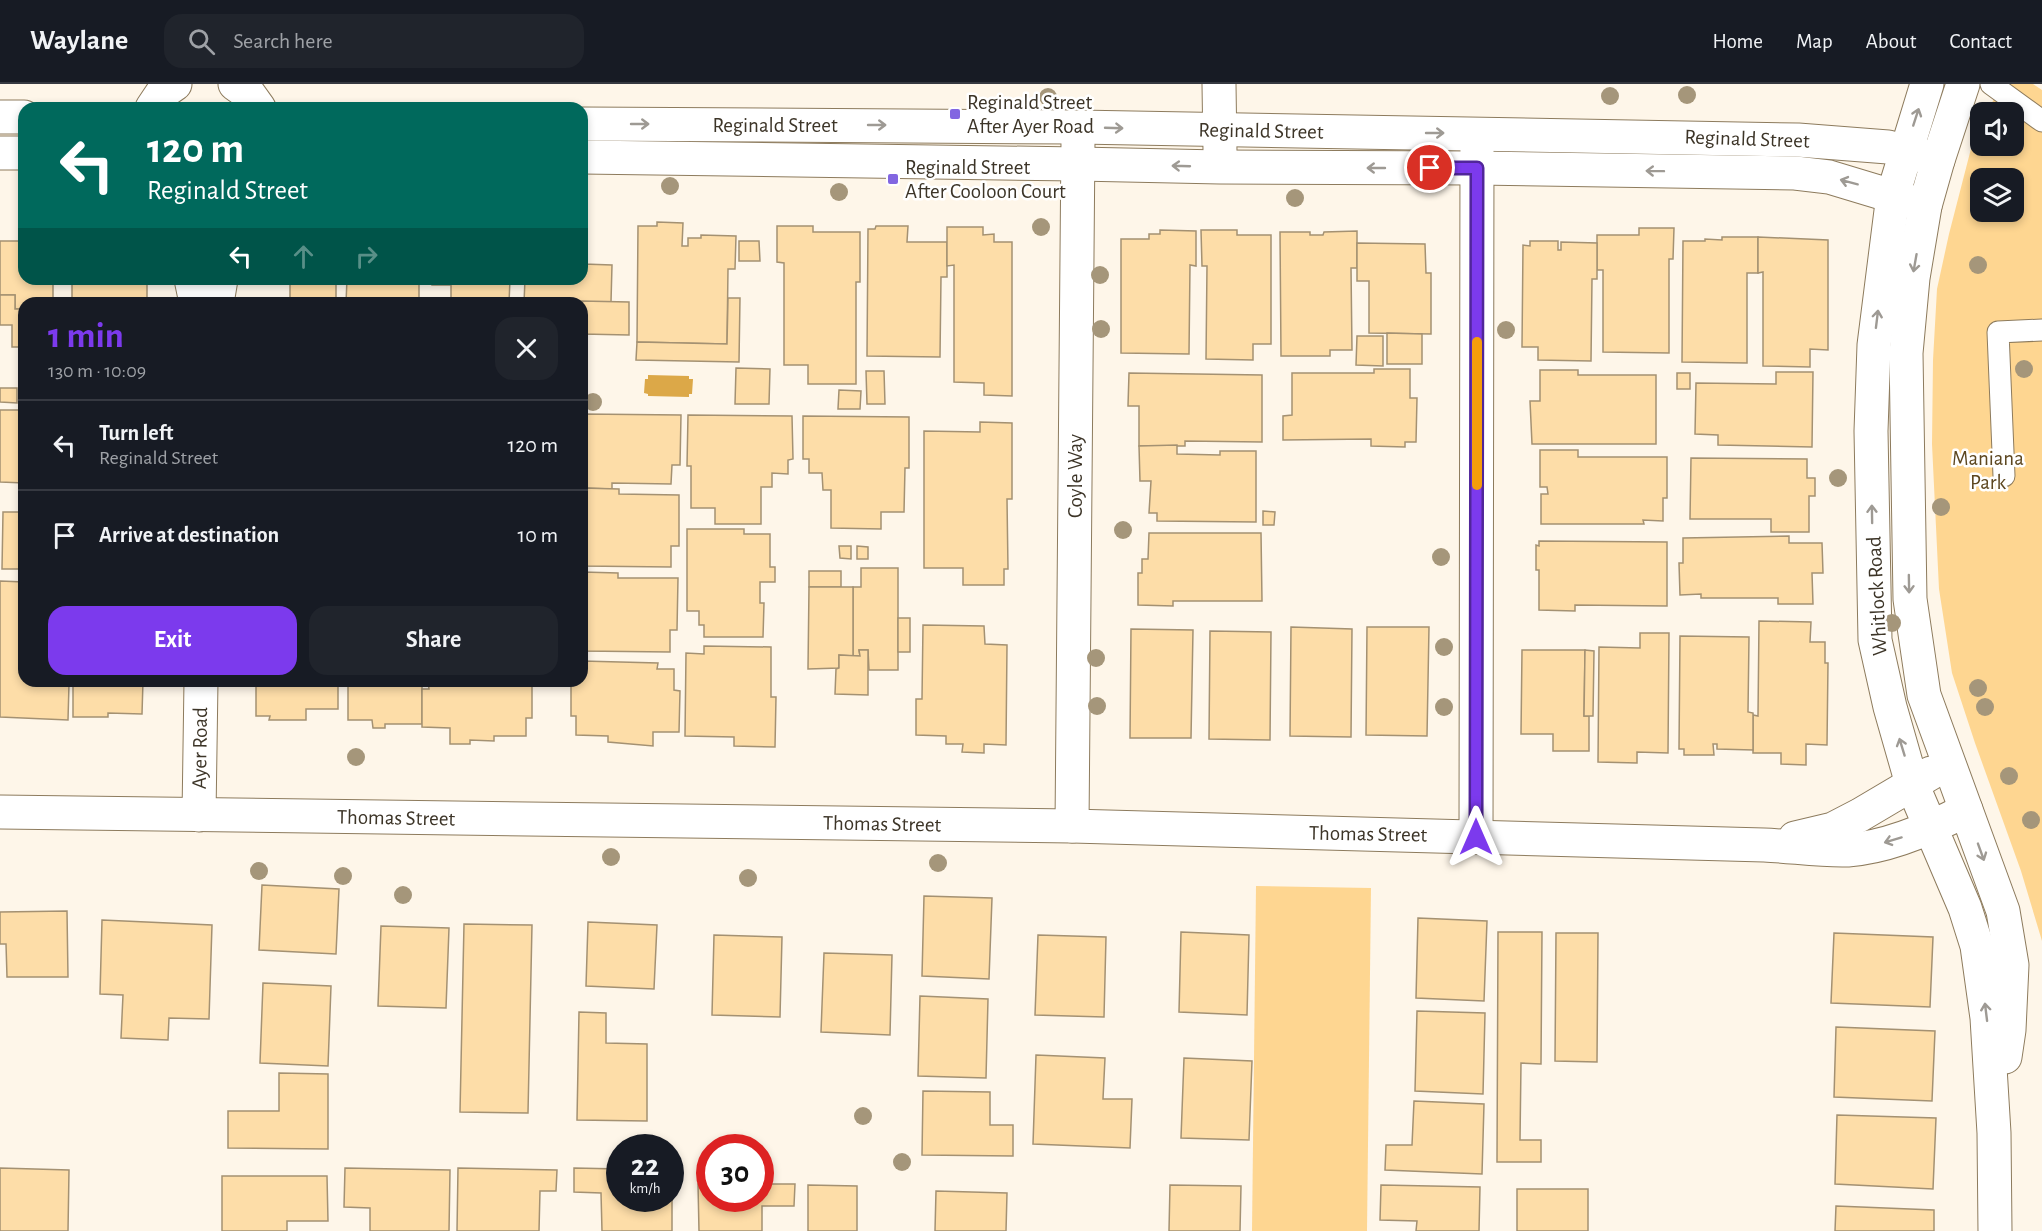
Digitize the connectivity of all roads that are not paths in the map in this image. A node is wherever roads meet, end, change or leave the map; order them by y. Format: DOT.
graph roads {
  1 [pos="1219,84"];
  2 [pos="1927,84"];
  3 [pos="1963,84"];
  4 [pos="1991,84"];
  5 [pos="0,117"];
  6 [pos="18,117"];
  7 [pos="2042,121"];
  8 [pos="588,123"];
  9 [pos="1078,127"];
  10 [pos="1219,131"];
  11 [pos="1477,133"];
  12 [pos="1905,151"];
  13 [pos="0,153"];
  14 [pos="18,153"];
  15 [pos="588,157"];
  16 [pos="1938,160"];
  17 [pos="1078,164"];
  18 [pos="1220,168"];
  19 [pos="1477,168"];
  20 [pos="1893,195"];
  21 [pos="1925,206"];
  22 [pos="2042,330"];
  23 [pos="2004,476"];
  24 [pos="201,687"];
  25 [pos="1948,763"];
  26 [pos="1912,784"];
  27 [pos="1966,810"];
  28 [pos="0,812"];
  29 [pos="199,815"];
  30 [pos="1072,826"];
  31 [pos="1930,829"];
  32 [pos="1476,837"];
  33 [pos="1764,845"];
  34 [pos="1994,1133"];
  35 [pos="1995,1231"];
  1 -- 10 [label="street"];
  12 -- 2 [label="street, Whitlock Road, one-way"];
  3 -- 16 [label="street, Whitlock Road"];
  4 -- 7 [label="lane"];
  5 -- 6 [label="street"];
  8 -- 9 [label="street, Reginald Street, one-way"];
  9 -- 10 [label="street, Reginald Street, one-way"];
  9 -- 17 [label="street, Coyle Way"];
  10 -- 11 [label="street, Reginald Street, one-way"];
  10 -- 18 [label="street"];
  11 -- 12 [label="street, Reginald Street"];
  11 -- 19 [label="street"];
  12 -- 16 [label="street, Reginald Street"];
  12 -- 20 [label="street, Whitlock Road"];
  13 -- 14 [label="street"];
  15 -- 17 [label="street, Reginald Street"];
  16 -- 21 [label="street, Whitlock Road"];
  18 -- 17 [label="street, Reginald Street, one-way"];
  17 -- 30 [label="street, Coyle Way"];
  19 -- 18 [label="street, Reginald Street, one-way"];
  20 -- 19 [label="street, Reginald Street, one-way"];
  19 -- 32 [label="street"];
  20 -- 21 [label="street, Reginald Street"];
  26 -- 20 [label="street, Whitlock Road, one-way"];
  21 -- 25 [label="street, Whitlock Road, one-way"];
  22 -- 23 [label="lane"];
  24 -- 29 [label="street, Ayer Road"];
  25 -- 26 [label="street, Thomas Street"];
  25 -- 27 [label="street, Whitlock Road"];
  26 -- 31 [label="street, Whitlock Road"];
  26 -- 33 [label="street, Thomas Street"];
  27 -- 31 [label="street, Thomas Street"];
  27 -- 34 [label="street, Whitlock Road, one-way"];
  28 -- 29 [label="street, Thomas Street"];
  29 -- 30 [label="street, Thomas Street"];
  30 -- 32 [label="street, Thomas Street"];
  31 -- 33 [label="street, Thomas Street, one-way"];
  34 -- 31 [label="street, Whitlock Road, one-way"];
  32 -- 33 [label="street, Thomas Street"];
  34 -- 35 [label="street, Whitlock Road"];
}
